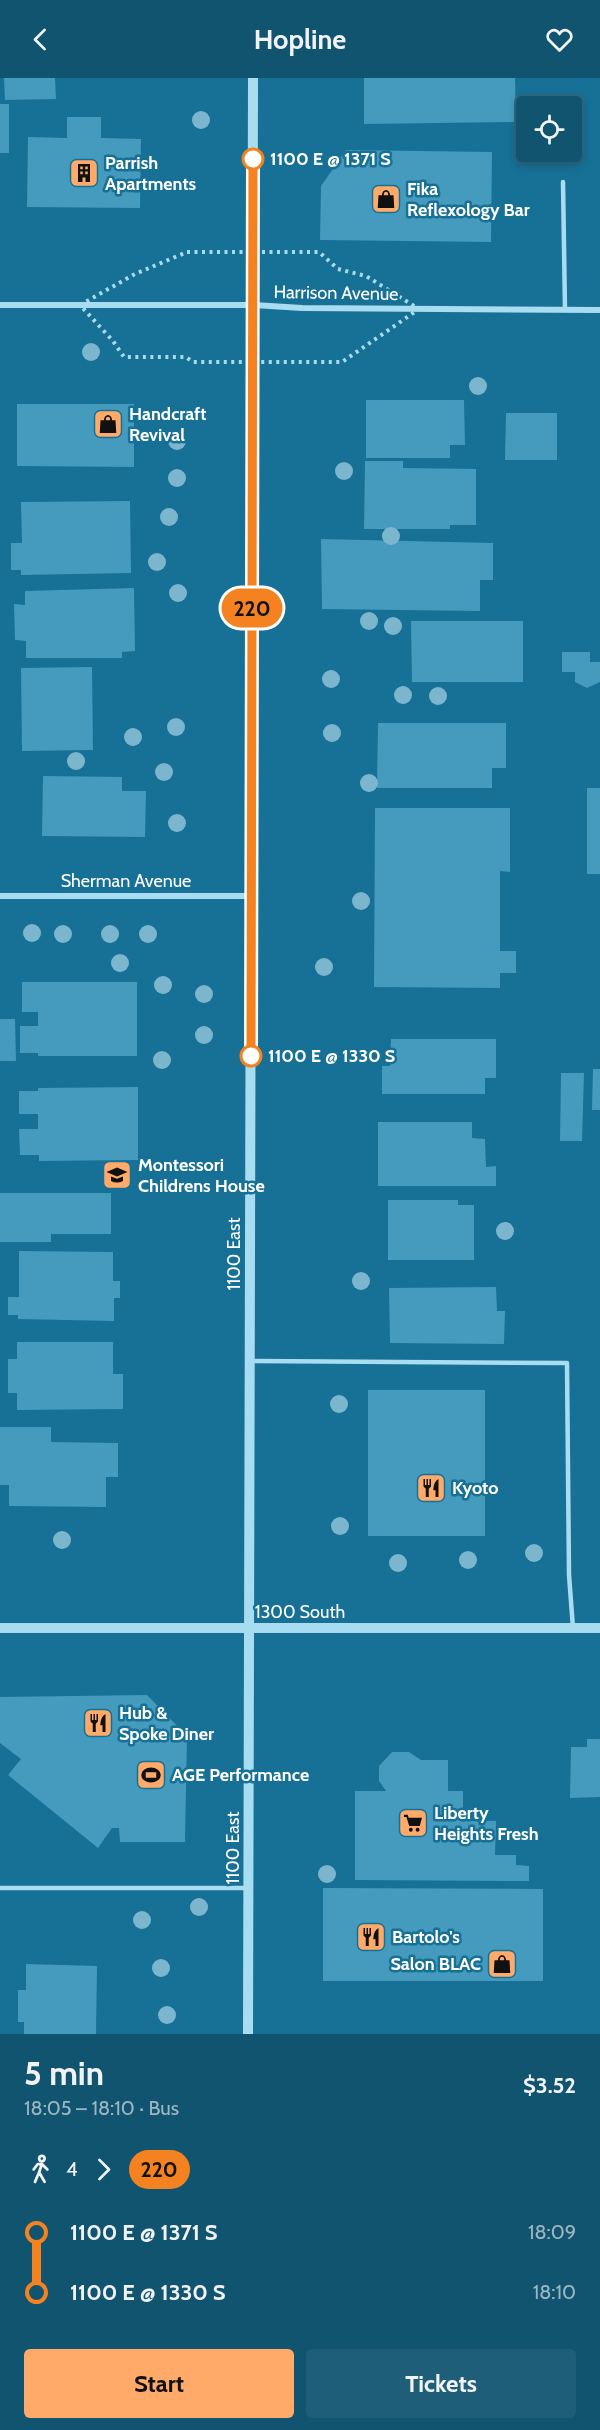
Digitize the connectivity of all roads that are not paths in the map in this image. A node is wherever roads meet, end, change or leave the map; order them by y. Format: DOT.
graph roads {
  1 [pos="253,78"];
  2 [pos="563,182"];
  3 [pos="0,305"];
  4 [pos="253,305"];
  5 [pos="565,310"];
  6 [pos="600,310"];
  7 [pos="0,896"];
  8 [pos="252,897"];
  9 [pos="251,1361"];
  10 [pos="0,1628"];
  11 [pos="251,1628"];
  12 [pos="573,1628"];
  13 [pos="600,1628"];
  14 [pos="0,1888"];
  15 [pos="249,1888"];
  16 [pos="248,2034"];
  1 -- 4 [label="street, 1100 East"];
  2 -- 5 [label="lane"];
  3 -- 4 [label="street, Harrison Avenue"];
  4 -- 5 [label="street, Harrison Avenue"];
  4 -- 8 [label="street, 1100 East"];
  5 -- 6 [label="street, Harrison Avenue"];
  7 -- 8 [label="street, Sherman Avenue"];
  8 -- 9 [label="street, 1100 East"];
  9 -- 11 [label="street, 1100 East"];
  9 -- 12 [label="lane"];
  10 -- 11 [label="street, 1300 South"];
  11 -- 12 [label="street, 1300 South"];
  11 -- 15 [label="street, 1100 East"];
  12 -- 13 [label="street, 1300 South"];
  14 -- 15 [label="lane"];
  15 -- 16 [label="street, 1100 East"];
}
